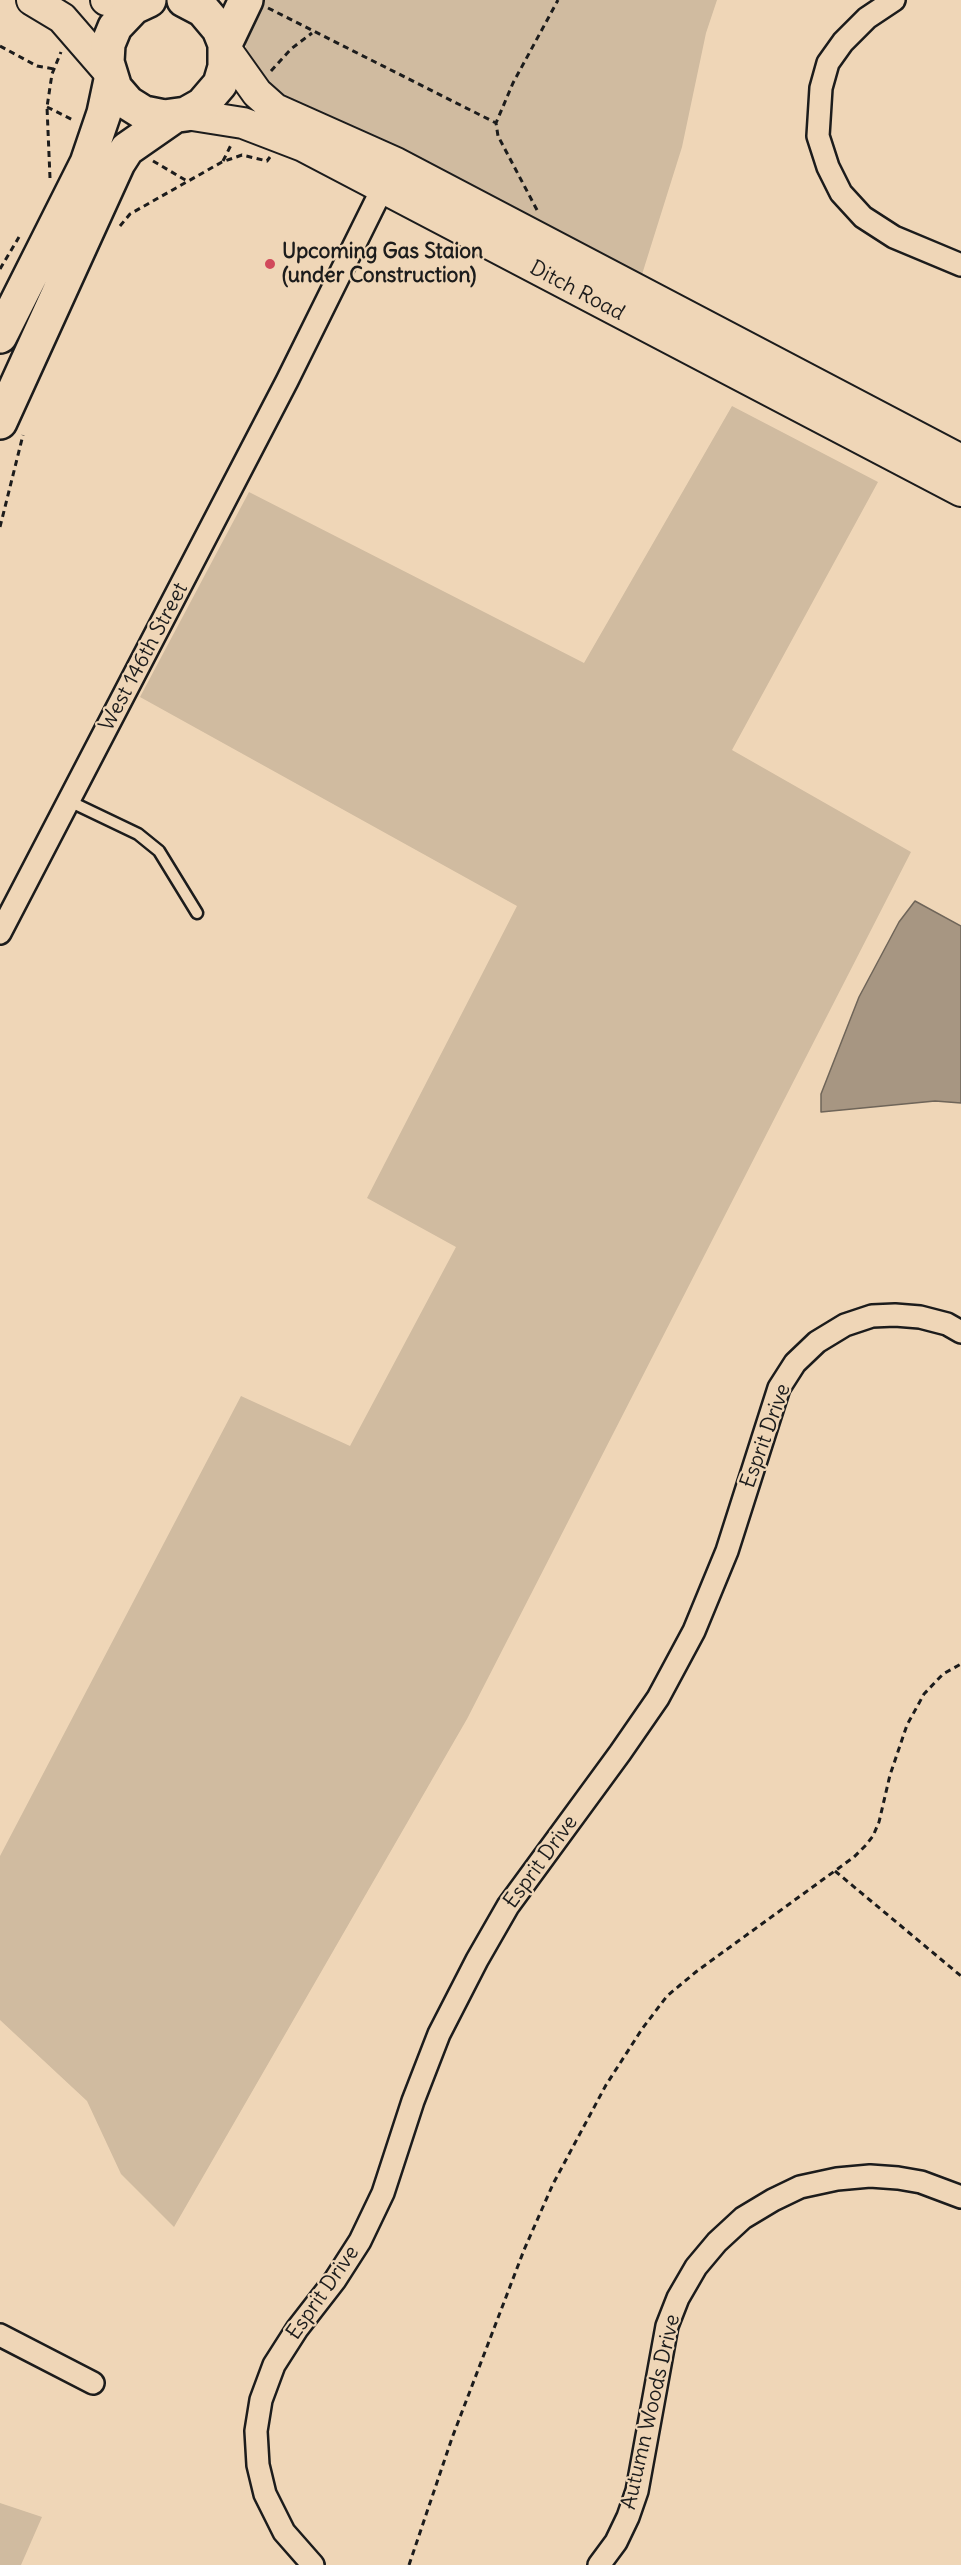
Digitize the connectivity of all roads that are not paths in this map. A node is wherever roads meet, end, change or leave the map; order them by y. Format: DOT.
graph roads {
  1 [pos="32,0"];
  2 [pos="106,0"];
  3 [pos="148,0"];
  4 [pos="184,0"];
  5 [pos="894,0"];
  6 [pos="253,2"];
  7 [pos="225,46"];
  8 [pos="110,75"];
  9 [pos="179,115"];
  10 [pos="389,175"];
  11 [pos="961,265"];
  12 [pos="0,336"];
  13 [pos="12,427"];
  14 [pos="961,460"];
  15 [pos="961,491"];
  16 [pos="69,801"];
  17 [pos="197,913"];
  18 [pos="0,933"];
  19 [pos="961,1332"];
  20 [pos="961,2197"];
  21 [pos="0,2335"];
  22 [pos="93,2383"];
  23 [pos="313,2565"];
  24 [pos="599,2565"];
  1 -- 8 [label="street"];
  2 -- 3 [label="street"];
  3 -- 8 [label="main road"];
  4 -- 7 [label="main road"];
  5 -- 11 [label="street"];
  6 -- 7 [label="main road"];
  7 -- 9 [label="main road"];
  7 -- 10 [label="street, Ditch Road"];
  8 -- 9 [label="main road"];
  8 -- 12 [label="main road"];
  9 -- 10 [label="street, Ditch Road"];
  9 -- 13 [label="main road"];
  10 -- 14 [label="street, Ditch Road"];
  10 -- 15 [label="street, Ditch Road"];
  10 -- 16 [label="street, West 146th Street"];
  16 -- 17 [label="lane"];
  16 -- 18 [label="street, West 146th Street"];
  19 -- 23 [label="street, Esprit Drive"];
  20 -- 24 [label="street, Autumn Woods Drive"];
  21 -- 22 [label="street"];
}
